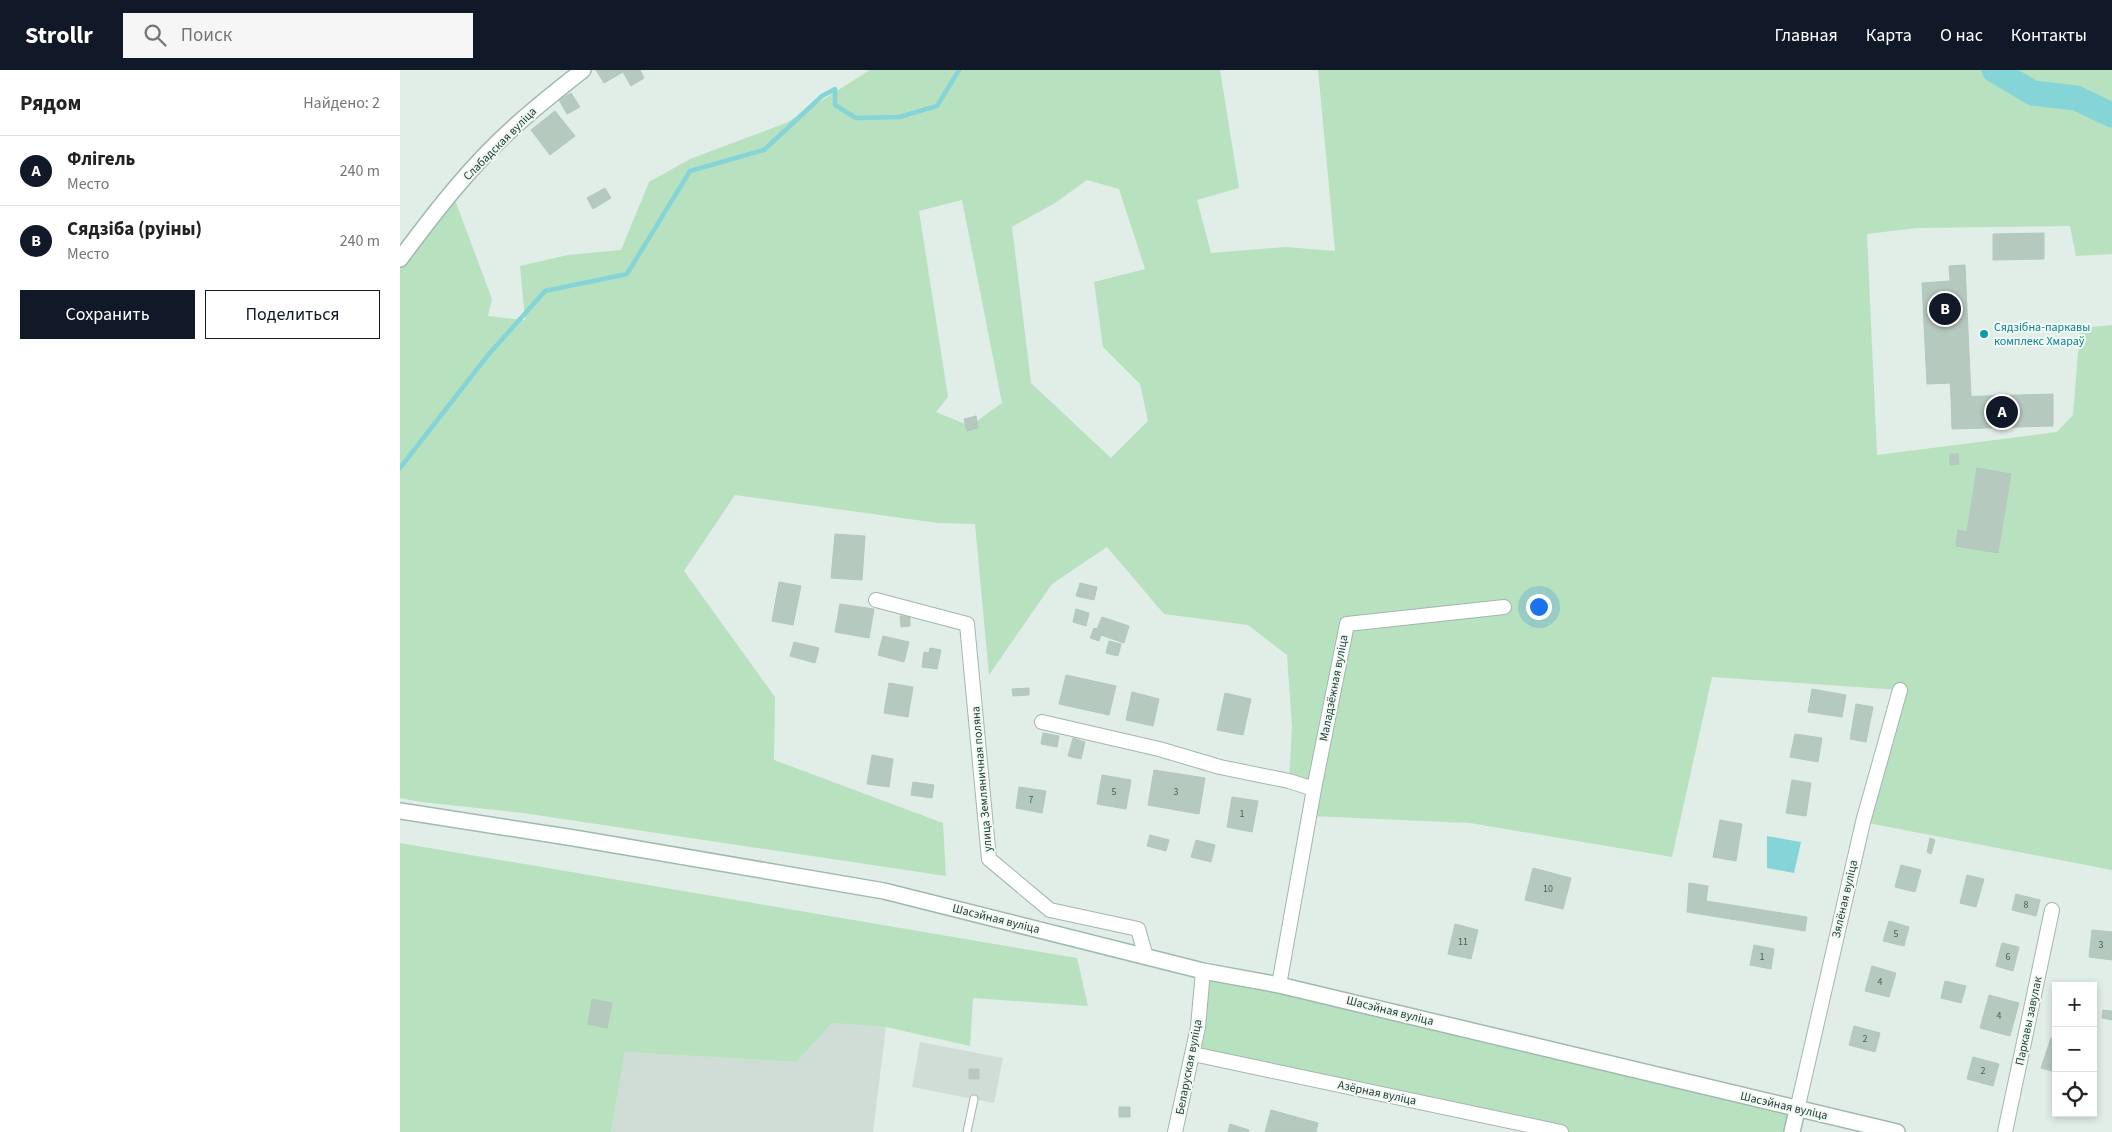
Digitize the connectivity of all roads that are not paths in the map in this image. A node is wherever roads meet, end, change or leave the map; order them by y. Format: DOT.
graph roads {
  1 [pos="583,70"];
  2 [pos="400,259"];
  3 [pos="876,600"];
  4 [pos="1504,607"];
  5 [pos="1900,690"];
  6 [pos="1042,722"];
  7 [pos="1314,789"];
  8 [pos="400,811"];
  9 [pos="2052,910"];
  10 [pos="1146,957"];
  11 [pos="1203,971"];
  12 [pos="1279,985"];
  13 [pos="1193,1054"];
  14 [pos="974,1099"];
  15 [pos="1797,1110"];
  16 [pos="967,1132"];
  17 [pos="1176,1132"];
  18 [pos="1561,1132"];
  19 [pos="1792,1132"];
  20 [pos="1897,1132"];
  21 [pos="2005,1132"];
  1 -- 2 [label="main road, Слабадская вуліца"];
  3 -- 10 [label="street, улица Земляничная поляна"];
  4 -- 7 [label="street, Маладзёжная вуліца"];
  5 -- 15 [label="street, Зялёная вуліца"];
  6 -- 7 [label="street"];
  7 -- 12 [label="street, Маладзёжная вуліца"];
  8 -- 10 [label="main road, Шасэйная вуліца"];
  9 -- 21 [label="street, Паркавы завулак"];
  10 -- 11 [label="main road, Шасэйная вуліца"];
  11 -- 12 [label="main road, Шасэйная вуліца"];
  11 -- 13 [label="street, Беларуская вуліца"];
  12 -- 15 [label="main road, Шасэйная вуліца"];
  13 -- 17 [label="street, Беларуская вуліца"];
  13 -- 18 [label="street, Азёрная вуліца"];
  14 -- 16 [label="lane"];
  15 -- 19 [label="main road"];
  15 -- 20 [label="main road, Шасэйная вуліца"];
}
